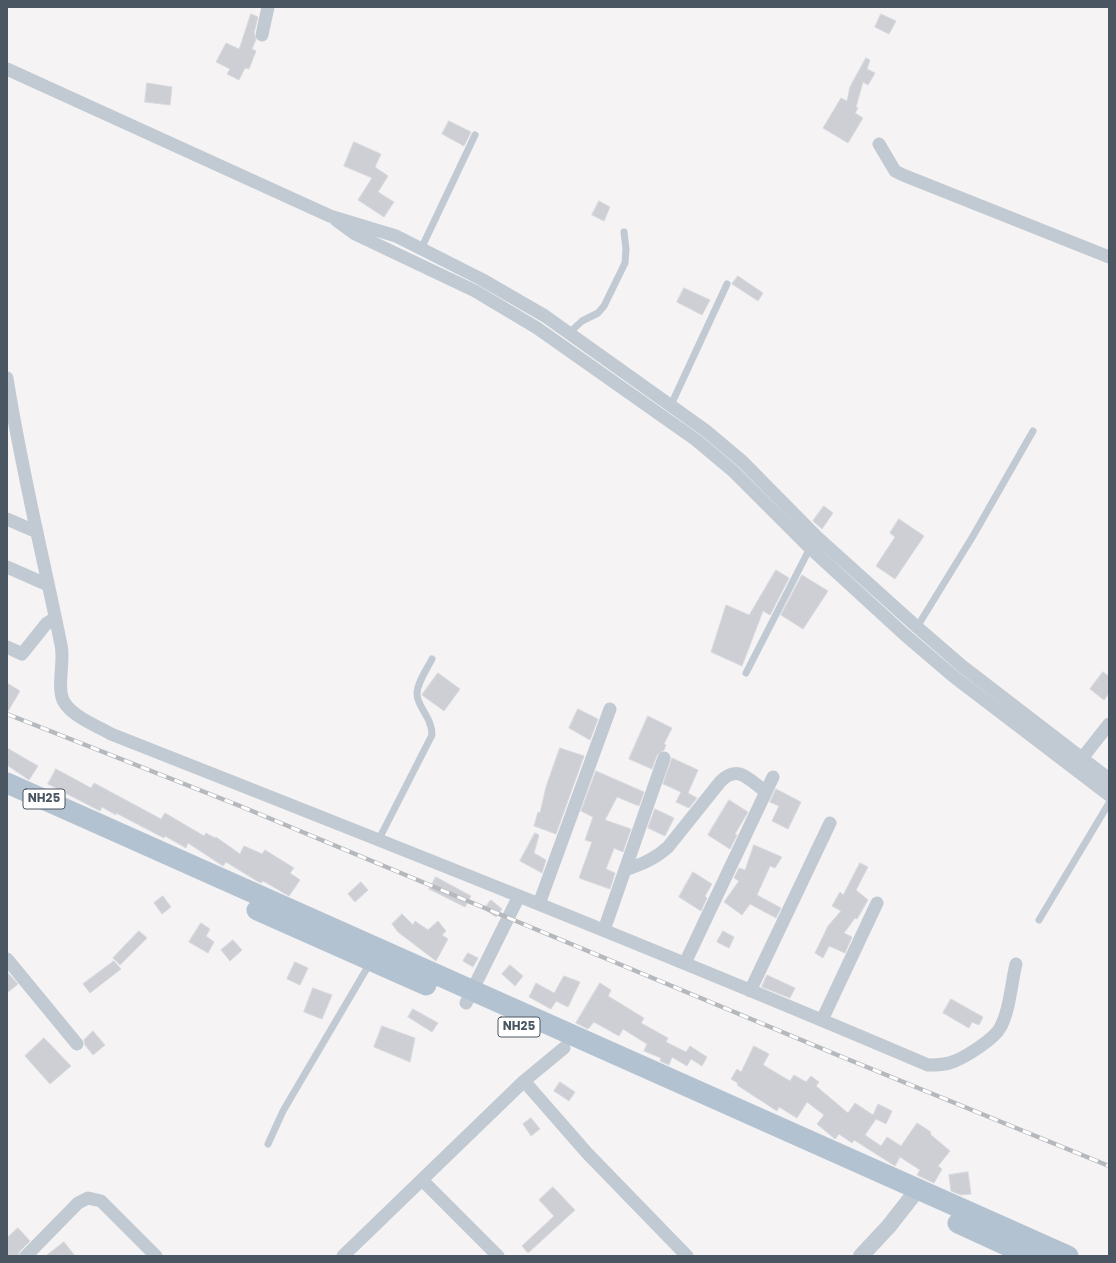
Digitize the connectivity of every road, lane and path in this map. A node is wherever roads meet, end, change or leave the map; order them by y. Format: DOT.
graph roads {
  1 [pos="268,7"];
  2 [pos="262,35"];
  3 [pos="7,68"];
  4 [pos="474,135"];
  5 [pos="879,144"];
  6 [pos="330,216"];
  7 [pos="624,232"];
  8 [pos="421,249"];
  9 [pos="1109,257"];
  10 [pos="727,284"];
  11 [pos="569,333"];
  12 [pos="7,378"];
  13 [pos="9,398"];
  14 [pos="671,404"];
  15 [pos="11,431"];
  16 [pos="1033,431"];
  17 [pos="7,519"];
  18 [pos="37,532"];
  19 [pos="810,548"];
  20 [pos="7,567"];
  21 [pos="48,584"];
  22 [pos="56,618"];
  23 [pos="917,627"];
  24 [pos="7,647"];
  25 [pos="432,659"];
  26 [pos="746,673"];
  27 [pos="610,709"];
  28 [pos="1109,724"];
  29 [pos="1083,757"];
  30 [pos="664,758"];
  31 [pos="773,777"];
  32 [pos="1109,779"];
  33 [pos="7,783"];
  34 [pos="766,792"];
  35 [pos="1109,795"];
  36 [pos="7,799"];
  37 [pos="1109,803"];
  38 [pos="830,823"];
  39 [pos="379,839"];
  40 [pos="625,870"];
  41 [pos="519,896"];
  42 [pos="877,903"];
  43 [pos="539,904"];
  44 [pos="1039,920"];
  45 [pos="604,930"];
  46 [pos="7,958"];
  47 [pos="371,961"];
  48 [pos="685,963"];
  49 [pos="1016,964"];
  50 [pos="750,991"];
  51 [pos="469,997"];
  52 [pos="822,1020"];
  53 [pos="77,1044"];
  54 [pos="564,1048"];
  55 [pos="524,1082"];
  56 [pos="268,1144"];
  57 [pos="422,1180"];
  58 [pos="913,1195"];
  59 [pos="26,1256"];
  60 [pos="156,1256"];
  61 [pos="343,1256"];
  62 [pos="498,1256"];
  63 [pos="687,1256"];
  64 [pos="861,1256"];
  65 [pos="1030,1256"];
  66 [pos="1068,1256"];
  1 -- 2 [label="street"];
  3 -- 6 [label="street"];
  4 -- 8 [label="lane"];
  5 -- 9 [label="street"];
  6 -- 8 [label="street"];
  6 -- 19 [label="street"];
  7 -- 11 [label="lane"];
  8 -- 11 [label="street"];
  10 -- 14 [label="lane"];
  11 -- 14 [label="street"];
  12 -- 13 [label="street"];
  13 -- 15 [label="street"];
  14 -- 23 [label="street"];
  15 -- 18 [label="street"];
  16 -- 23 [label="lane"];
  17 -- 18 [label="street"];
  18 -- 21 [label="street"];
  19 -- 26 [label="lane"];
  19 -- 35 [label="street"];
  20 -- 21 [label="street"];
  21 -- 22 [label="street"];
  22 -- 24 [label="street"];
  22 -- 39 [label="street"];
  23 -- 29 [label="street"];
  25 -- 39 [label="lane"];
  27 -- 43 [label="street"];
  28 -- 29 [label="street"];
  29 -- 32 [label="street"];
  30 -- 40 [label="street"];
  31 -- 34 [label="street"];
  33 -- 51 [label="main road, NH25"];
  34 -- 40 [label="street"];
  34 -- 48 [label="street"];
  36 -- 47 [label="main road, NH25"];
  37 -- 44 [label="lane"];
  38 -- 50 [label="street"];
  39 -- 41 [label="street"];
  40 -- 45 [label="street"];
  41 -- 43 [label="street"];
  41 -- 51 [label="street"];
  42 -- 52 [label="street"];
  43 -- 45 [label="street"];
  45 -- 48 [label="street"];
  46 -- 53 [label="street"];
  47 -- 51 [label="main road, NH25"];
  47 -- 56 [label="lane"];
  48 -- 50 [label="street"];
  49 -- 52 [label="street"];
  50 -- 52 [label="street"];
  51 -- 54 [label="main road, NH25"];
  51 -- 58 [label="main road, NH25"];
  54 -- 55 [label="street"];
  54 -- 58 [label="main road, NH25"];
  55 -- 57 [label="street"];
  55 -- 63 [label="street"];
  57 -- 61 [label="street"];
  57 -- 62 [label="street"];
  58 -- 64 [label="street"];
  58 -- 65 [label="main road, NH25"];
  58 -- 66 [label="main road, NH25"];
  59 -- 60 [label="street"];
}
